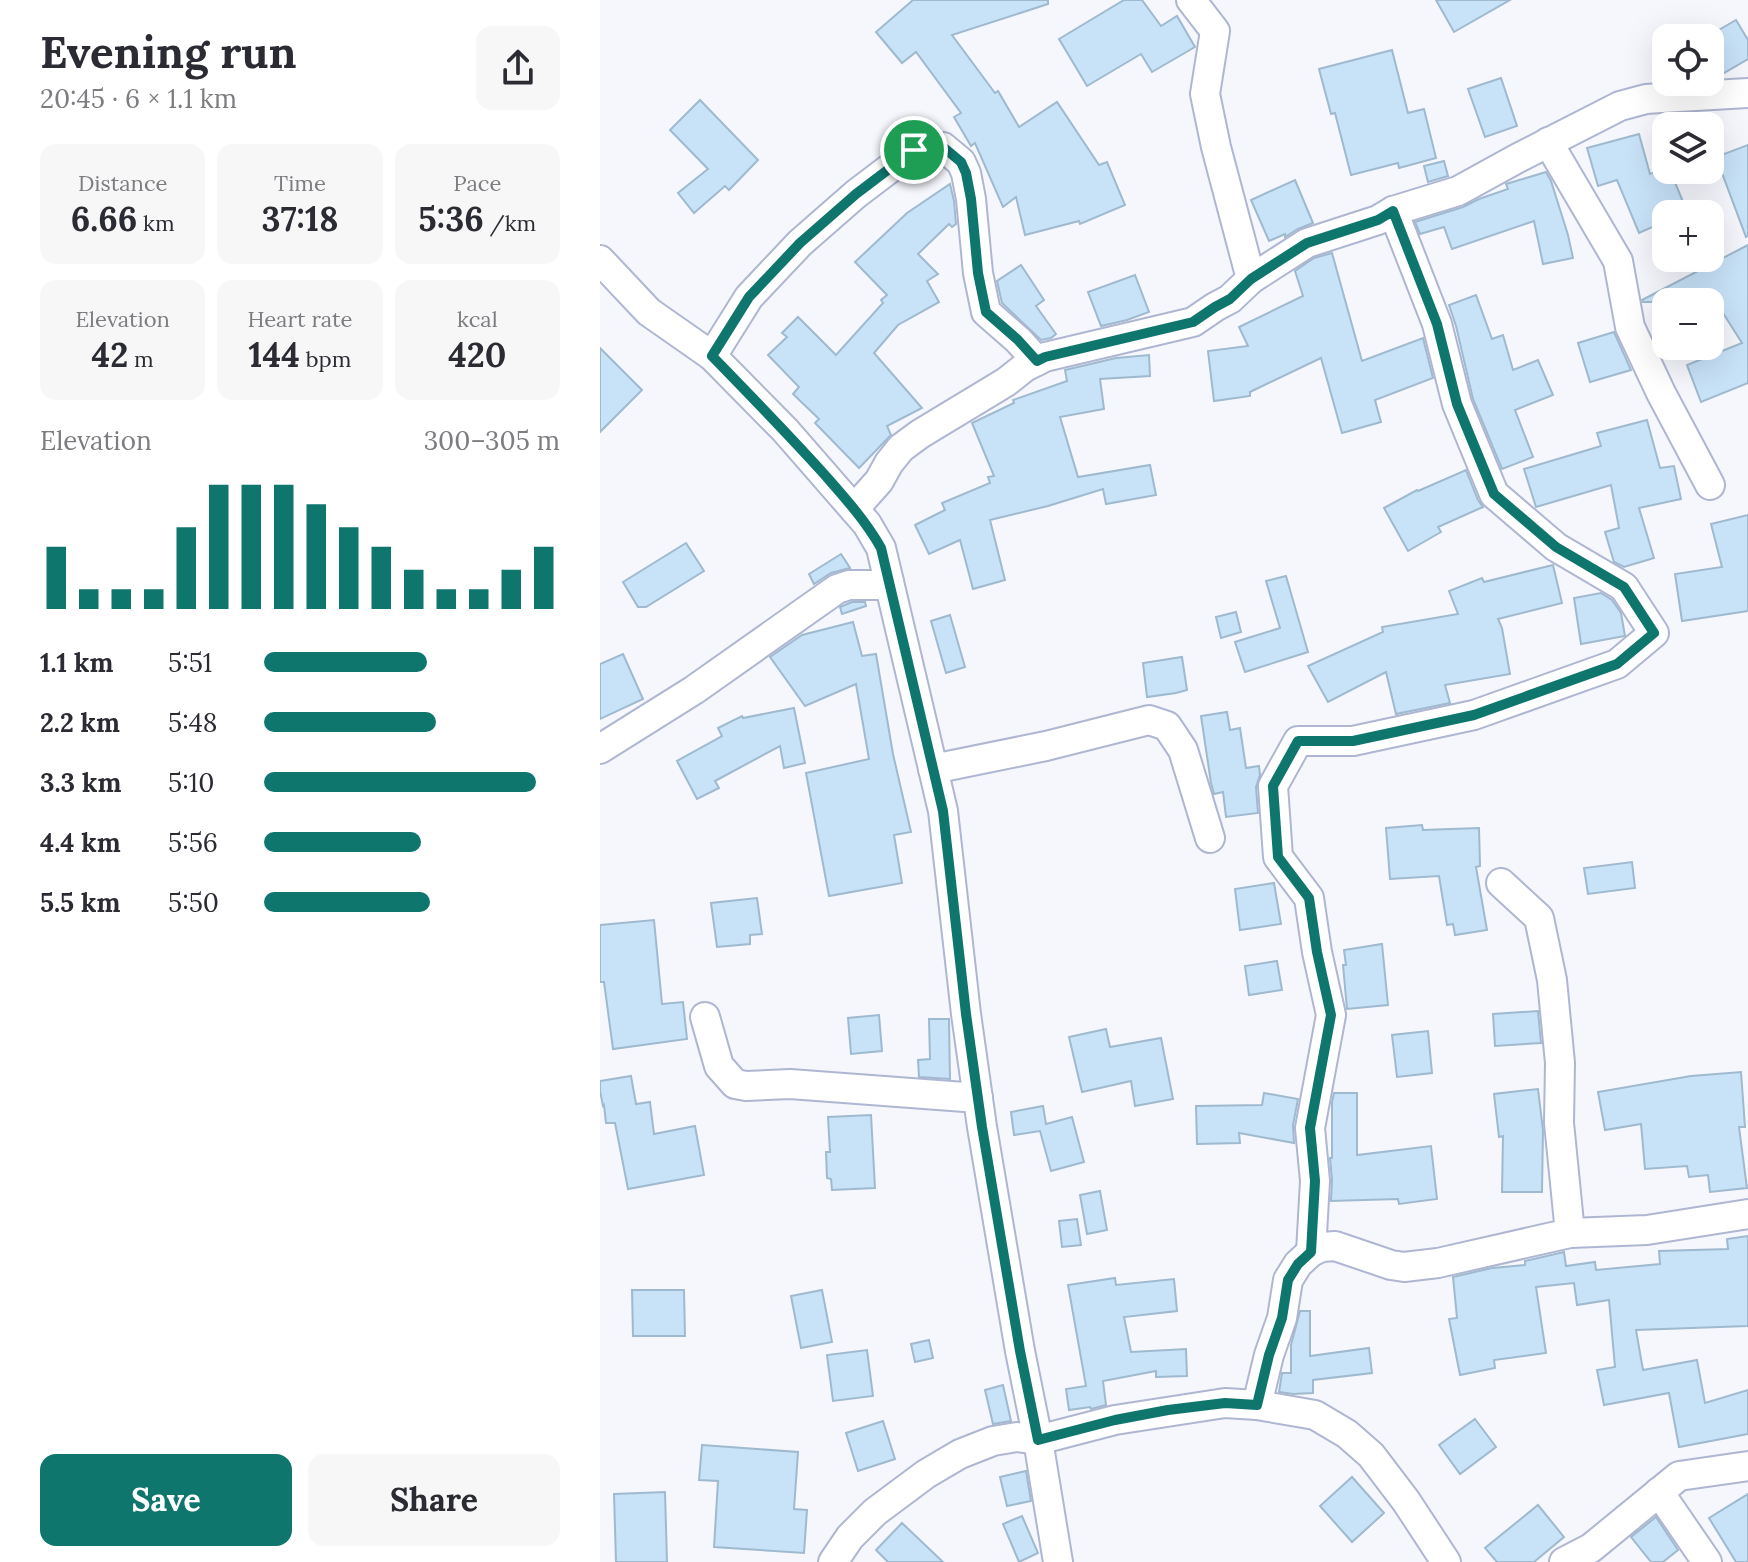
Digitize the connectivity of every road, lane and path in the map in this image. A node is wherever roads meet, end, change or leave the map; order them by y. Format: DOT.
graph roads {
  1 [pos="1191,0"];
  2 [pos="1748,93"];
  3 [pos="1548,142"];
  4 [pos="1393,211"];
  5 [pos="600,260"];
  6 [pos="1251,279"];
  7 [pos="712,356"];
  8 [pos="1037,361"];
  9 [pos="1710,485"];
  10 [pos="854,509"];
  11 [pos="889,582"];
  12 [pos="600,749"];
  13 [pos="933,769"];
  14 [pos="1210,838"];
  15 [pos="1501,883"];
  16 [pos="705,1017"];
  17 [pos="978,1098"];
  18 [pos="1748,1214"];
  19 [pos="1570,1233"];
  20 [pos="1311,1252"];
  21 [pos="1257,1405"];
  22 [pos="1038,1440"];
  23 [pos="1748,1466"];
  24 [pos="1659,1492"];
  25 [pos="833,1562"];
  26 [pos="1058,1562"];
  27 [pos="1446,1562"];
  28 [pos="1564,1562"];
  29 [pos="1707,1562"];
  1 -- 6 [label="street"];
  2 -- 3 [label="street"];
  3 -- 4 [label="street"];
  3 -- 9 [label="street"];
  4 -- 6 [label="street"];
  4 -- 20 [label="street"];
  5 -- 7 [label="street"];
  6 -- 8 [label="street"];
  7 -- 8 [label="street"];
  7 -- 10 [label="street"];
  8 -- 10 [label="street"];
  10 -- 11 [label="street"];
  11 -- 12 [label="street"];
  11 -- 13 [label="street"];
  13 -- 14 [label="street"];
  13 -- 17 [label="street"];
  15 -- 19 [label="street"];
  16 -- 17 [label="street"];
  17 -- 22 [label="street"];
  18 -- 19 [label="street"];
  19 -- 20 [label="street"];
  20 -- 21 [label="street"];
  21 -- 22 [label="street"];
  21 -- 27 [label="street"];
  22 -- 25 [label="street"];
  22 -- 26 [label="street"];
  23 -- 24 [label="street"];
  24 -- 28 [label="street"];
  24 -- 29 [label="street"];
}
